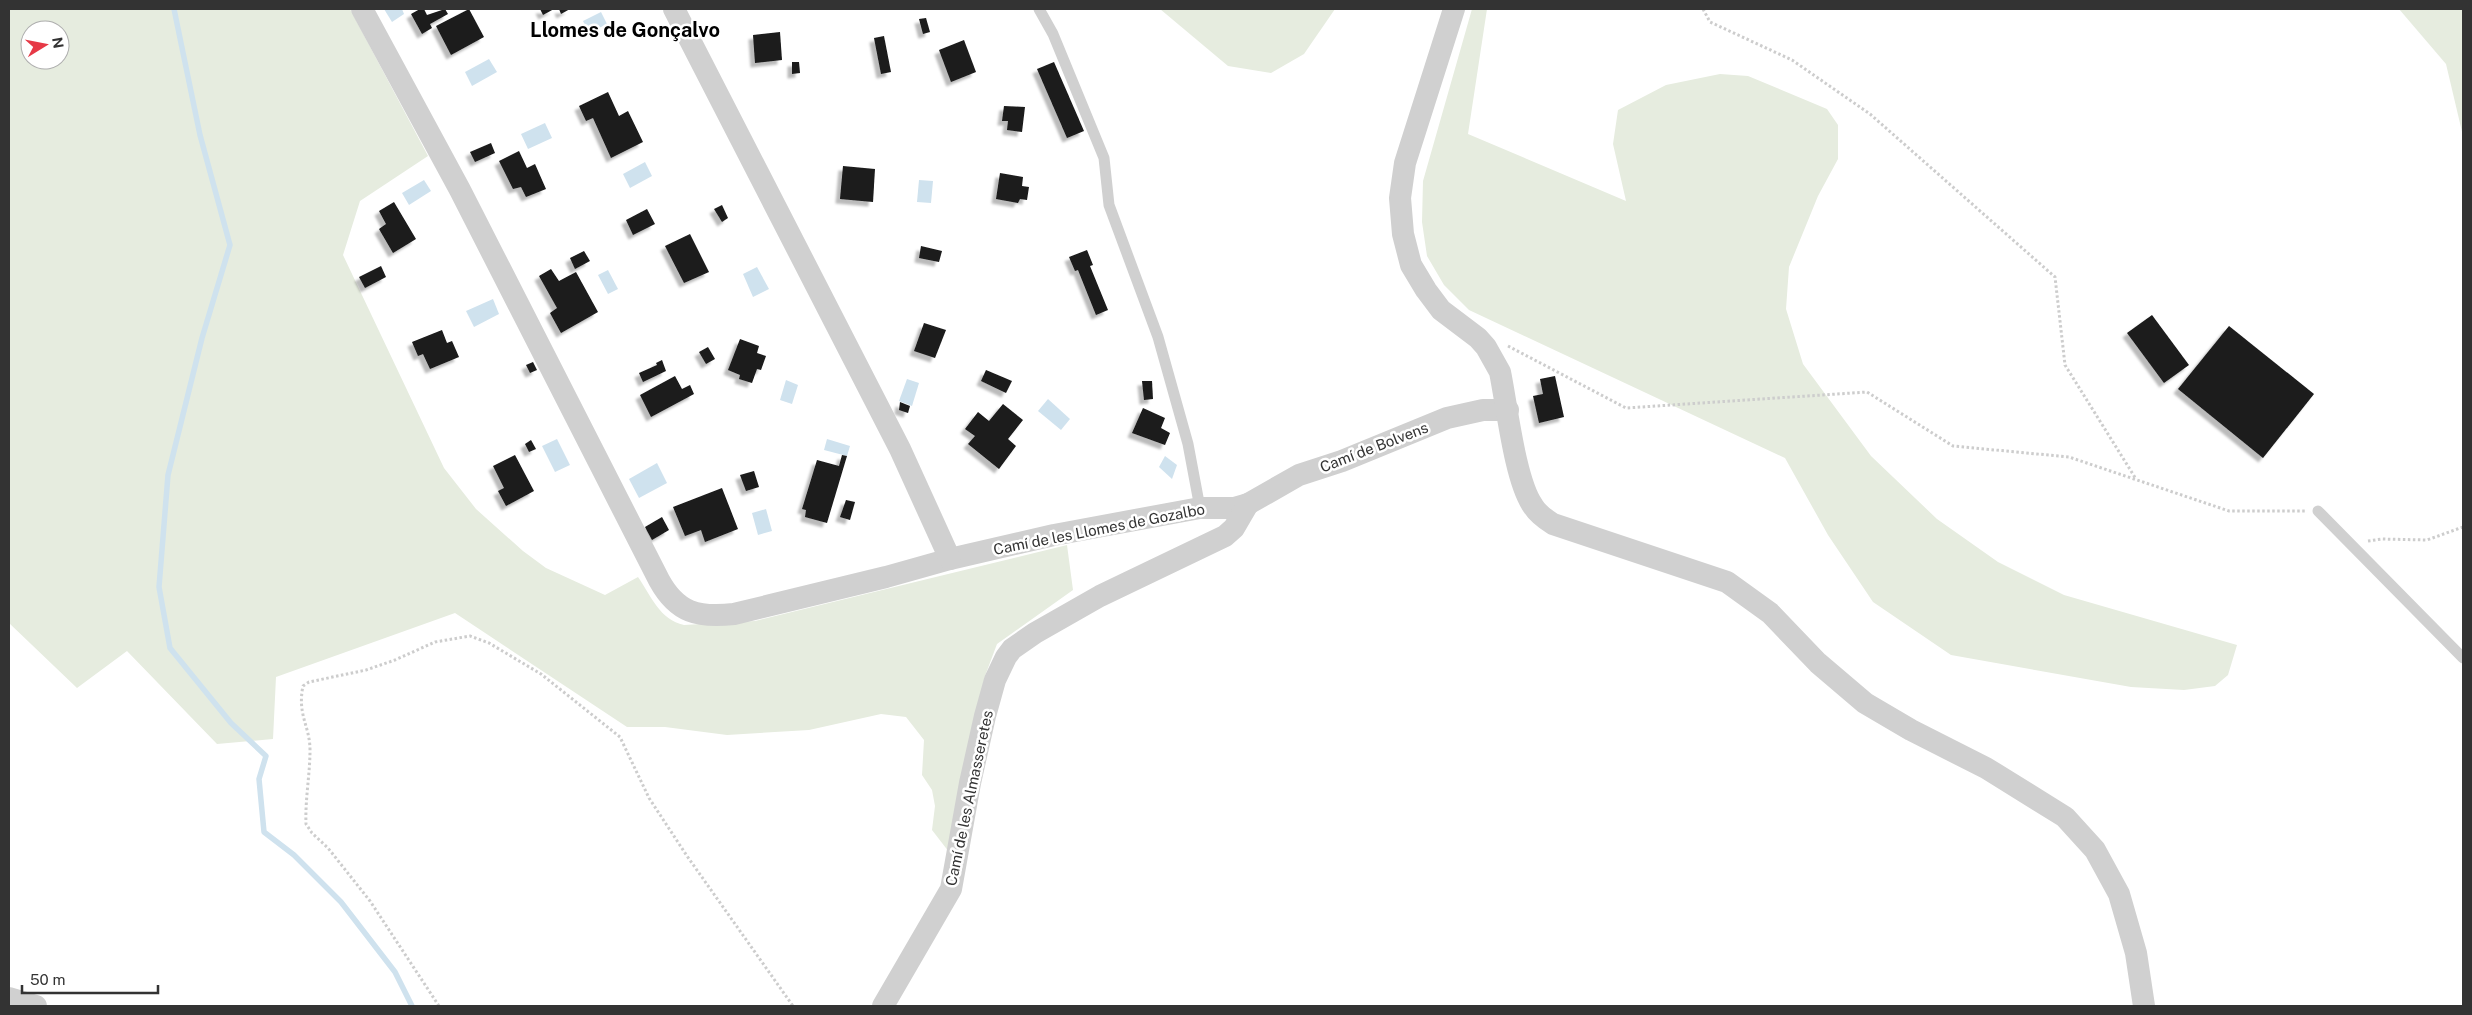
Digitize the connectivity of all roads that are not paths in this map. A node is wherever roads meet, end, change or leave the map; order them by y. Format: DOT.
graph roads {
  1 [pos="362,9"];
  2 [pos="674,9"];
  3 [pos="1039,9"];
  4 [pos="1454,9"];
  5 [pos="1508,410"];
  6 [pos="1248,504"];
  7 [pos="1200,508"];
  8 [pos="2318,512"];
  9 [pos="950,558"];
  10 [pos="2463,658"];
  11 [pos="9,998"];
  12 [pos="36,1006"];
  13 [pos="883,1006"];
  14 [pos="2144,1006"];
  1 -- 9 [label="street, Camí de les Llomes de Gozalbo"];
  2 -- 9 [label="street"];
  3 -- 7 [label="lane"];
  4 -- 5 [label="street"];
  5 -- 6 [label="street, Camí de Bolvens"];
  5 -- 14 [label="street"];
  6 -- 7 [label="street, Camí de les Llomes de Gozalbo"];
  6 -- 13 [label="street, Camí de les Almasseretes"];
  7 -- 9 [label="street, Camí de les Llomes de Gozalbo"];
  8 -- 10 [label="lane"];
  11 -- 12 [label="street"];
}
